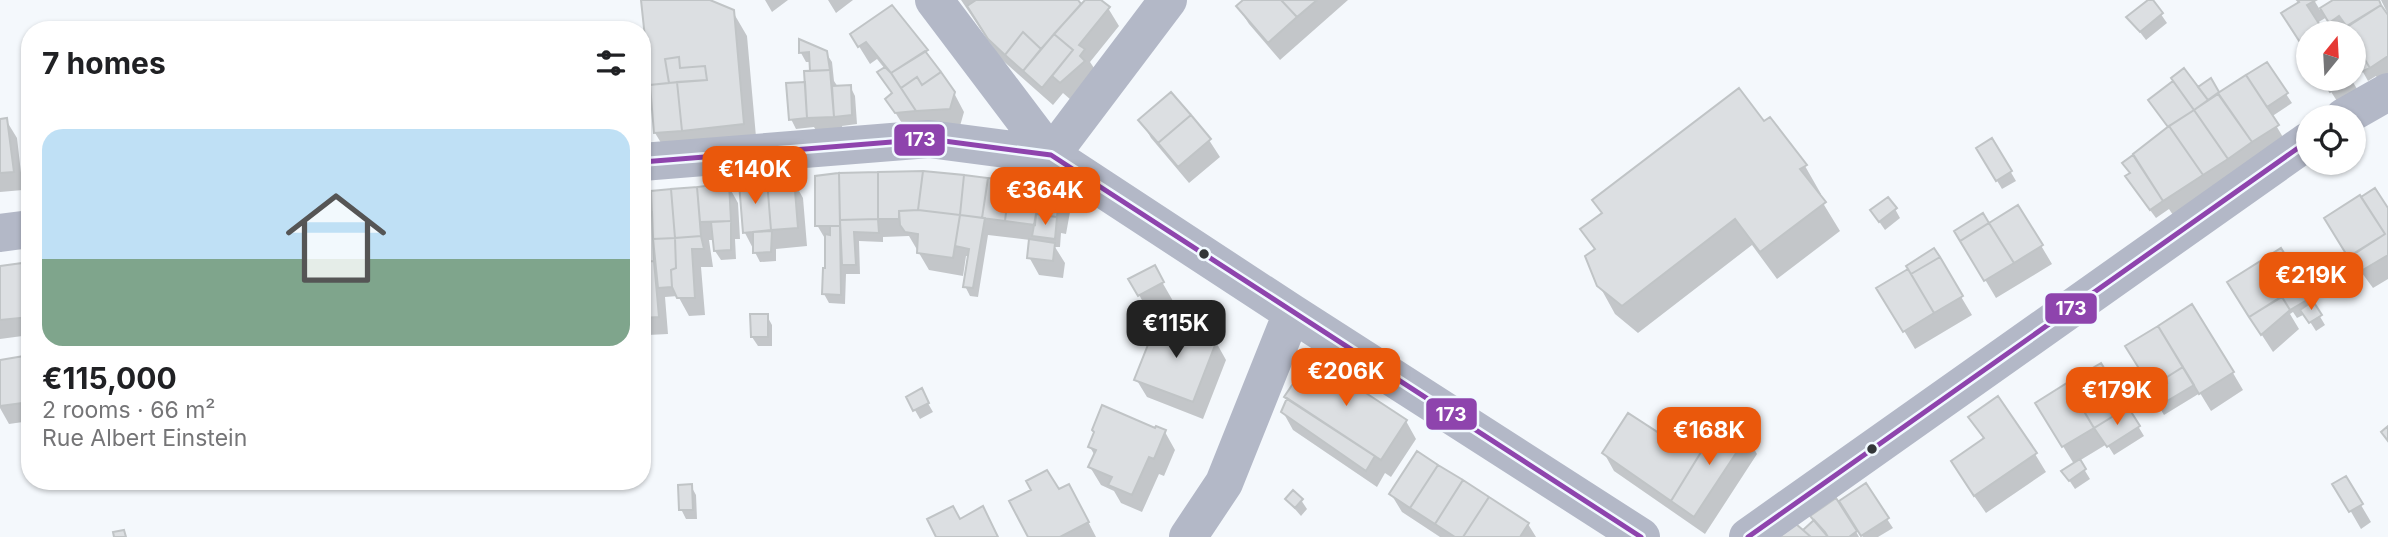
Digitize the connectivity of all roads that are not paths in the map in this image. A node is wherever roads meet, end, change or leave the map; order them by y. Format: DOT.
graph roads {
  1 [pos="934,0"];
  2 [pos="1168,0"];
  3 [pos="2388,92"];
  4 [pos="2365,105"];
  5 [pos="2296,149"];
  6 [pos="1051,155"];
  7 [pos="651,161"];
  8 [pos="21,230"];
  9 [pos="0,233"];
  10 [pos="1292,313"];
  11 [pos="1188,537"];
  12 [pos="1641,537"];
  13 [pos="1748,537"];
  1 -- 6 [label="street"];
  2 -- 6 [label="street"];
  3 -- 4 [label="street"];
  5 -- 13 [label="street"];
  6 -- 7 [label="street"];
  6 -- 10 [label="street"];
  8 -- 9 [label="street"];
  10 -- 11 [label="street"];
  10 -- 12 [label="street"];
}
